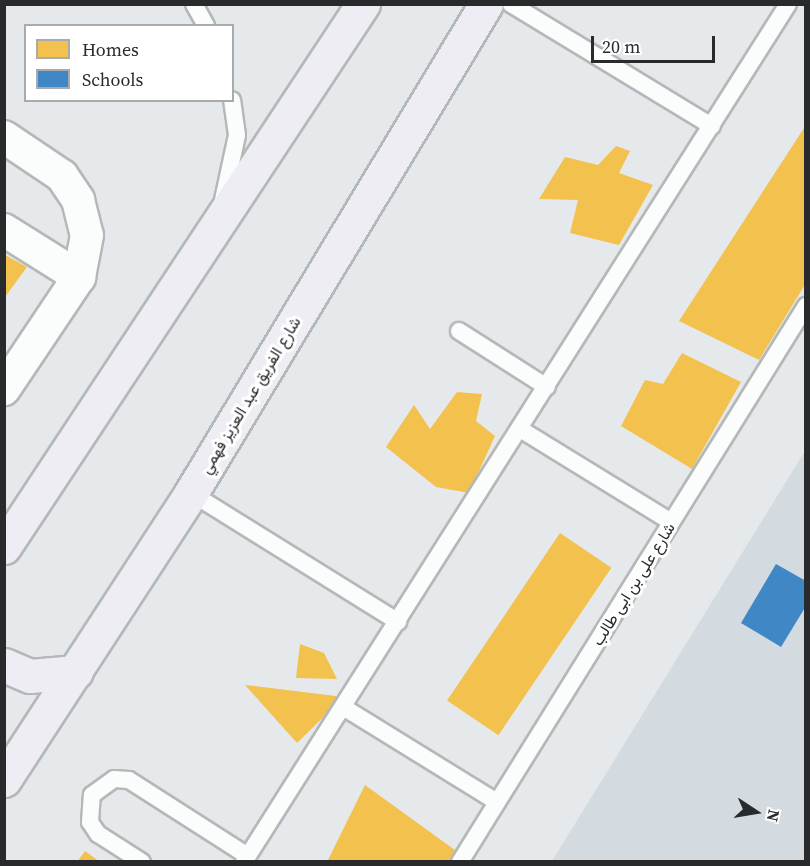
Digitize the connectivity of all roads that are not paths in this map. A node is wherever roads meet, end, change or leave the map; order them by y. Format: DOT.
graph roads {
  1 [pos="194,4"];
  2 [pos="363,4"];
  3 [pos="486,4"];
  4 [pos="511,4"];
  5 [pos="788,4"];
  6 [pos="205,24"];
  7 [pos="232,102"];
  8 [pos="712,126"];
  9 [pos="4,137"];
  10 [pos="220,216"];
  11 [pos="4,230"];
  12 [pos="79,277"];
  13 [pos="806,306"];
  14 [pos="459,331"];
  15 [pos="547,387"];
  16 [pos="4,389"];
  17 [pos="520,429"];
  18 [pos="191,493"];
  19 [pos="671,522"];
  20 [pos="4,547"];
  21 [pos="398,622"];
  22 [pos="4,665"];
  23 [pos="76,672"];
  24 [pos="343,707"];
  25 [pos="4,780"];
  26 [pos="497,802"];
  27 [pos="246,859"];
  28 [pos="142,861"];
  29 [pos="460,861"];
  1 -- 6 [label="lane"];
  2 -- 10 [label="main road"];
  3 -- 18 [label="main road, شارع الفريق عبد العزيز فهمي"];
  4 -- 8 [label="lane"];
  5 -- 8 [label="lane"];
  7 -- 10 [label="lane"];
  8 -- 15 [label="lane"];
  9 -- 12 [label="street"];
  10 -- 20 [label="main road"];
  11 -- 12 [label="street"];
  12 -- 16 [label="street"];
  13 -- 19 [label="lane, شارع على بن ابى طالب"];
  14 -- 15 [label="lane"];
  15 -- 17 [label="lane"];
  17 -- 19 [label="lane"];
  17 -- 21 [label="lane"];
  18 -- 21 [label="lane"];
  18 -- 23 [label="main road, شارع الفريق عبد العزيز فهمي"];
  19 -- 26 [label="lane, شارع على بن ابى طالب"];
  21 -- 24 [label="lane"];
  22 -- 23 [label="main road"];
  23 -- 25 [label="main road, شارع الفريق عبد العزيز فهمي"];
  24 -- 26 [label="lane"];
  24 -- 27 [label="lane"];
  26 -- 29 [label="lane, شارع على بن ابى طالب"];
  27 -- 28 [label="lane"];
}
